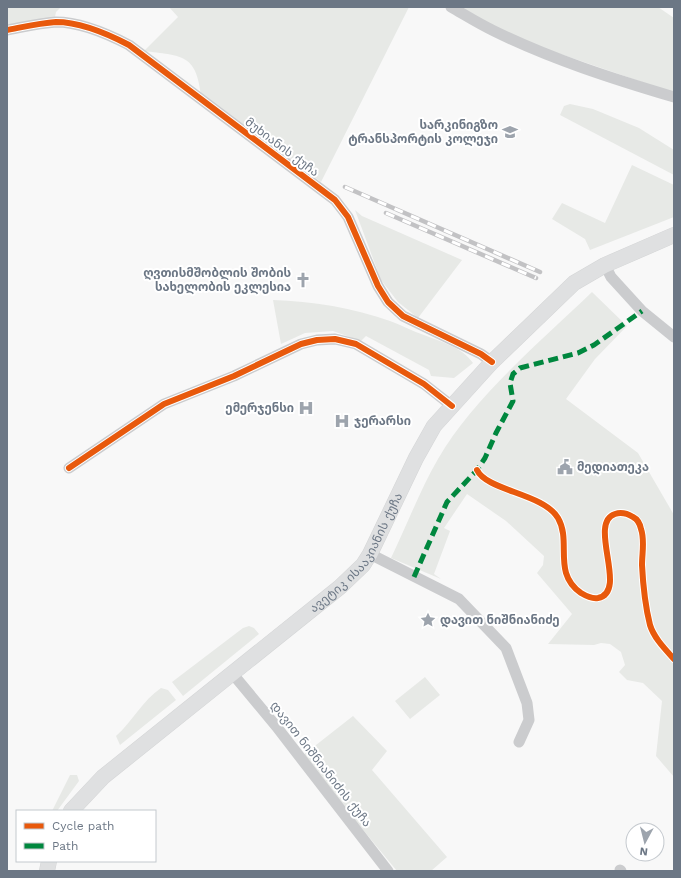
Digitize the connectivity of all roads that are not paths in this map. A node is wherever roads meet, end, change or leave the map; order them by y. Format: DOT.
graph roads {
  1 [pos="451,7"];
  2 [pos="7,30"];
  3 [pos="674,97"];
  4 [pos="674,235"];
  5 [pos="605,264"];
  6 [pos="674,337"];
  7 [pos="492,362"];
  8 [pos="452,406"];
  9 [pos="69,468"];
  10 [pos="370,554"];
  11 [pos="232,673"];
  12 [pos="519,742"];
  13 [pos="72,810"];
  14 [pos="388,871"];
  1 -- 3 [label="street"];
  2 -- 7 [label="street, მუხიანის ქუჩა"];
  4 -- 5 [label="main road, ავეტიკ ისააკიანის ქუჩა"];
  5 -- 6 [label="street"];
  5 -- 7 [label="main road, ავეტიკ ისააკიანის ქუჩა"];
  7 -- 8 [label="main road, ავეტიკ ისააკიანის ქუჩა"];
  8 -- 9 [label="street"];
  8 -- 10 [label="main road, ავეტიკ ისააკიანის ქუჩა"];
  10 -- 11 [label="main road, ავეტიკ ისააკიანის ქუჩა"];
  10 -- 12 [label="street"];
  11 -- 13 [label="main road, ავეტიკ ისააკიანის ქუჩა"];
  11 -- 14 [label="street, დავით ნიშნიანიძის ქუჩა"];
}
